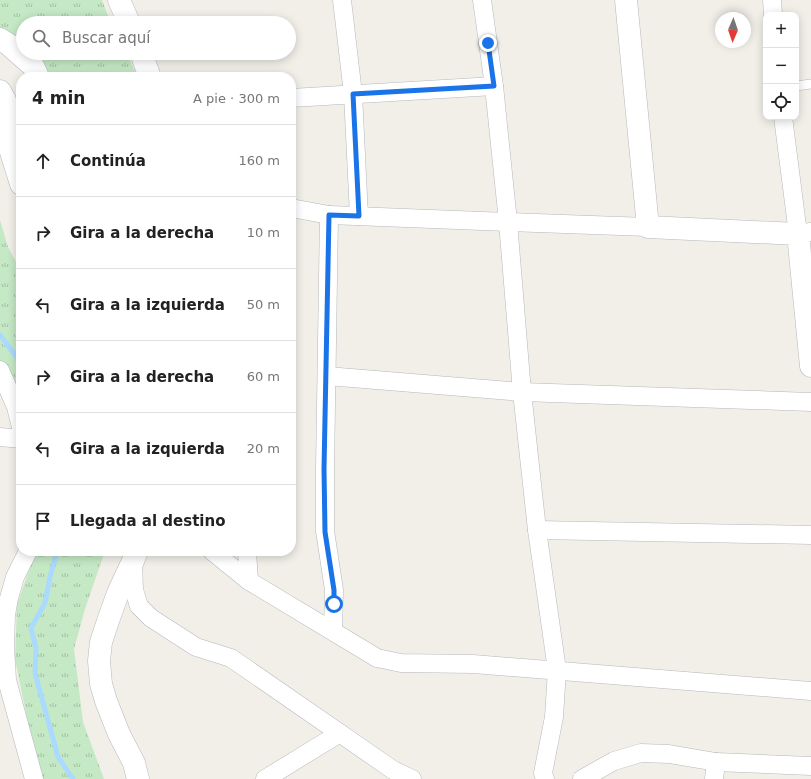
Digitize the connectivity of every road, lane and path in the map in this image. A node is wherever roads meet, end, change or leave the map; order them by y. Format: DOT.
graph roads {
  1 [pos="119,0"];
  2 [pos="342,0"];
  3 [pos="482,0"];
  4 [pos="626,0"];
  5 [pos="772,0"];
  6 [pos="773,12"];
  7 [pos="126,16"];
  8 [pos="0,39"];
  9 [pos="16,51"];
  10 [pos="26,60"];
  11 [pos="144,60"];
  12 [pos="36,72"];
  13 [pos="148,72"];
  14 [pos="811,84"];
  15 [pos="494,86"];
  16 [pos="799,86"];
  17 [pos="0,91"];
  18 [pos="353,94"];
  19 [pos="296,98"];
  20 [pos="784,120"];
  21 [pos="16,168"];
  22 [pos="296,209"];
  23 [pos="329,215"];
  24 [pos="359,216"];
  25 [pos="508,222"];
  26 [pos="648,227"];
  27 [pos="804,233"];
  28 [pos="811,366"];
  29 [pos="0,370"];
  30 [pos="327,376"];
  31 [pos="522,392"];
  32 [pos="811,402"];
  33 [pos="16,407"];
  34 [pos="0,437"];
  35 [pos="16,439"];
  36 [pos="537,530"];
  37 [pos="811,535"];
  38 [pos="24,556"];
  39 [pos="135,556"];
  40 [pos="218,556"];
  41 [pos="247,556"];
  42 [pos="7,577"];
  43 [pos="249,580"];
  44 [pos="333,631"];
  45 [pos="557,670"];
  46 [pos="811,691"];
  47 [pos="6,699"];
  48 [pos="340,733"];
  49 [pos="811,766"];
  50 [pos="715,770"];
  51 [pos="34,779"];
  52 [pos="138,779"];
  53 [pos="265,779"];
  54 [pos="412,779"];
  55 [pos="545,779"];
  56 [pos="582,779"];
  1 -- 7 [label="street"];
  2 -- 18 [label="street"];
  3 -- 15 [label="street"];
  4 -- 26 [label="street"];
  5 -- 6 [label="street"];
  8 -- 9 [label="street"];
  10 -- 12 [label="street"];
  11 -- 13 [label="street"];
  14 -- 16 [label="lane"];
  15 -- 18 [label="street"];
  15 -- 25 [label="street"];
  17 -- 21 [label="street"];
  18 -- 19 [label="street"];
  18 -- 24 [label="street"];
  20 -- 27 [label="street"];
  22 -- 23 [label="street"];
  23 -- 24 [label="street"];
  23 -- 30 [label="street"];
  24 -- 25 [label="street"];
  25 -- 26 [label="street"];
  25 -- 31 [label="street"];
  26 -- 27 [label="street"];
  27 -- 28 [label="street"];
  29 -- 33 [label="street"];
  30 -- 31 [label="street"];
  30 -- 44 [label="street"];
  31 -- 32 [label="street"];
  31 -- 36 [label="street"];
  34 -- 35 [label="street"];
  36 -- 37 [label="street"];
  36 -- 45 [label="street"];
  38 -- 42 [label="street"];
  39 -- 48 [label="street"];
  39 -- 52 [label="street"];
  40 -- 43 [label="street"];
  41 -- 43 [label="street"];
  42 -- 47 [label="street"];
  43 -- 44 [label="street"];
  44 -- 45 [label="street"];
  45 -- 46 [label="street"];
  45 -- 55 [label="street"];
  47 -- 51 [label="street"];
  48 -- 53 [label="street"];
  48 -- 54 [label="street"];
  49 -- 50 [label="street"];
  50 -- 56 [label="street"];
}
